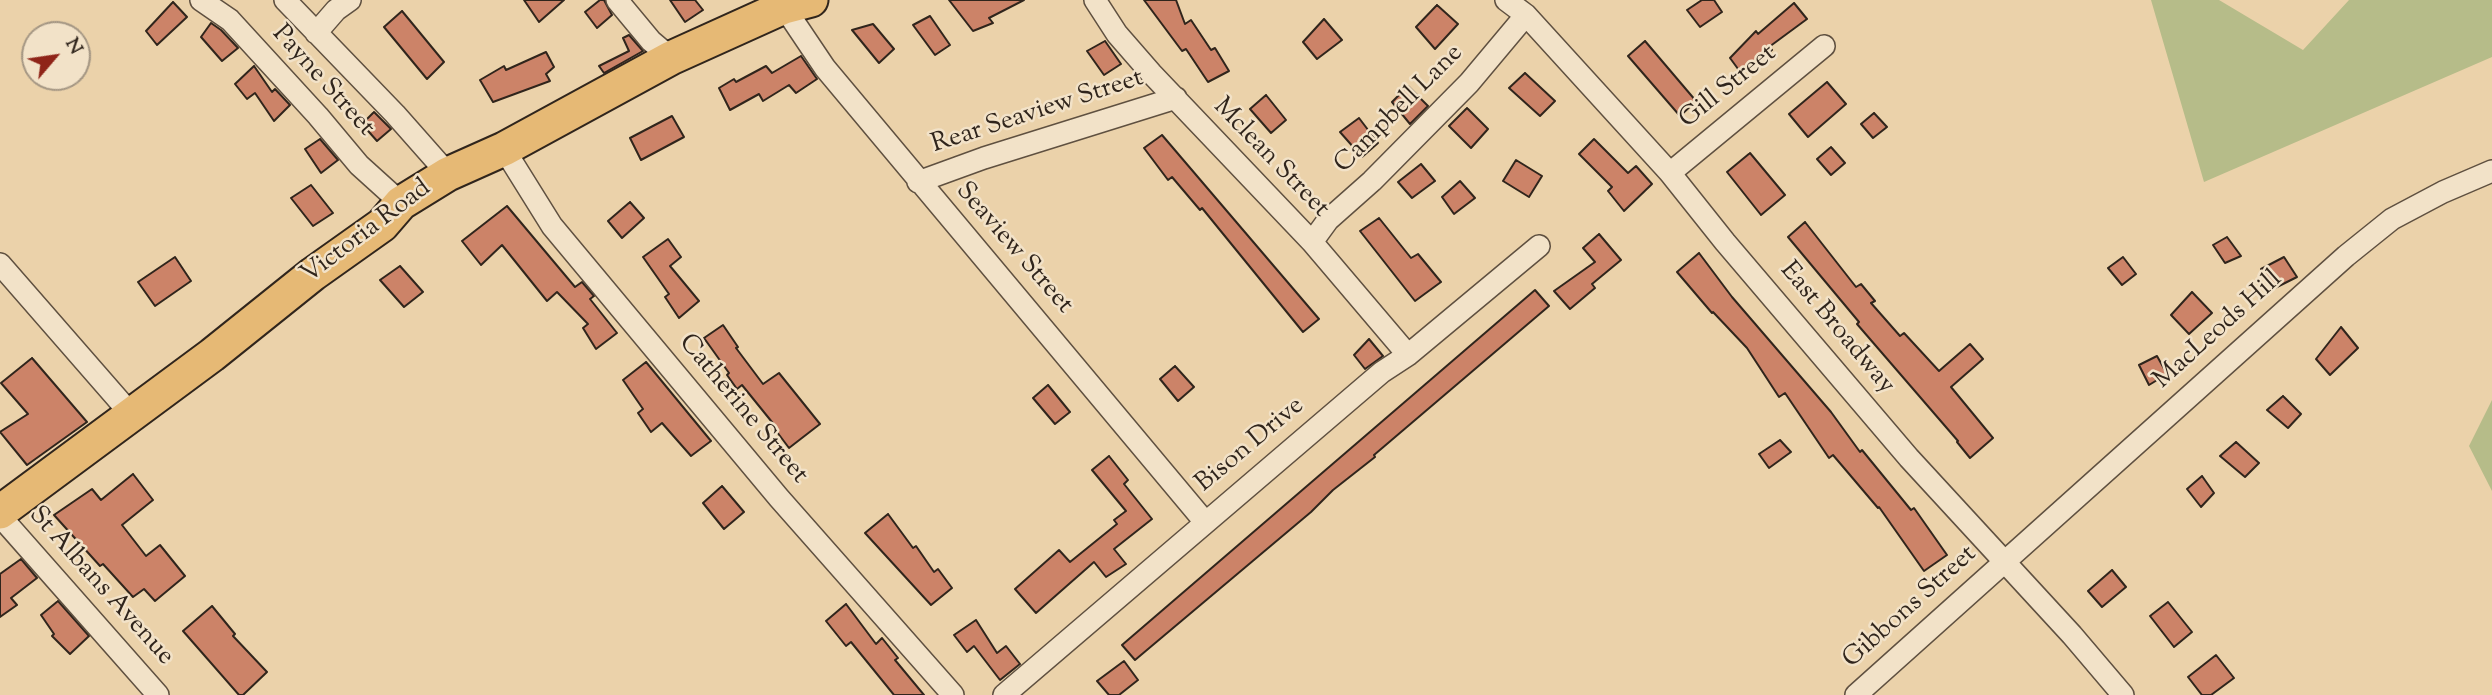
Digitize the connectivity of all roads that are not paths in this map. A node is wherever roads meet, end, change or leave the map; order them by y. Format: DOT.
graph roads {
  1 [pos="201,0"];
  2 [pos="285,0"];
  3 [pos="350,0"];
  4 [pos="617,0"];
  5 [pos="1095,0"];
  6 [pos="1506,0"];
  7 [pos="798,4"];
  8 [pos="1526,15"];
  9 [pos="316,33"];
  10 [pos="1824,46"];
  11 [pos="671,58"];
  12 [pos="1176,98"];
  13 [pos="504,149"];
  14 [pos="2492,171"];
  15 [pos="1670,173"];
  16 [pos="448,174"];
  17 [pos="918,182"];
  18 [pos="401,202"];
  19 [pos="1312,242"];
  20 [pos="1539,246"];
  21 [pos="0,264"];
  22 [pos="1408,355"];
  23 [pos="130,414"];
  24 [pos="0,514"];
  25 [pos="1205,522"];
  26 [pos="2004,563"];
  27 [pos="158,695"];
  28 [pos="953,695"];
  29 [pos="1004,695"];
  30 [pos="1856,695"];
  31 [pos="2123,695"];
  1 -- 18 [label="street, Payne Street"];
  2 -- 9 [label="street"];
  3 -- 9 [label="street"];
  4 -- 11 [label="street"];
  5 -- 12 [label="street, Mclean Street"];
  6 -- 8 [label="street, East Broadway"];
  7 -- 11 [label="main road, Victoria Road"];
  7 -- 17 [label="street, Seaview Street"];
  8 -- 15 [label="street, East Broadway"];
  8 -- 19 [label="street, Campbell Lane"];
  9 -- 16 [label="street"];
  10 -- 15 [label="street, Gill Street"];
  11 -- 13 [label="main road, Victoria Road"];
  12 -- 17 [label="street, Rear Seaview Street"];
  12 -- 19 [label="street, Mclean Street"];
  13 -- 16 [label="main road, Victoria Road"];
  13 -- 28 [label="street, Catherine Street"];
  14 -- 26 [label="street, MacLeods Hill"];
  15 -- 26 [label="street, East Broadway"];
  16 -- 18 [label="main road, Victoria Road"];
  17 -- 25 [label="street, Seaview Street"];
  18 -- 23 [label="main road, Victoria Road"];
  19 -- 22 [label="street, Mclean Street"];
  20 -- 22 [label="street, Bison Drive"];
  21 -- 23 [label="street"];
  22 -- 25 [label="street, Bison Drive"];
  23 -- 24 [label="main road, Victoria Road"];
  24 -- 27 [label="street, St Albans Avenue"];
  25 -- 29 [label="street, Bison Drive"];
  26 -- 30 [label="street, Gibbons Street"];
  26 -- 31 [label="street, East Broadway"];
}
